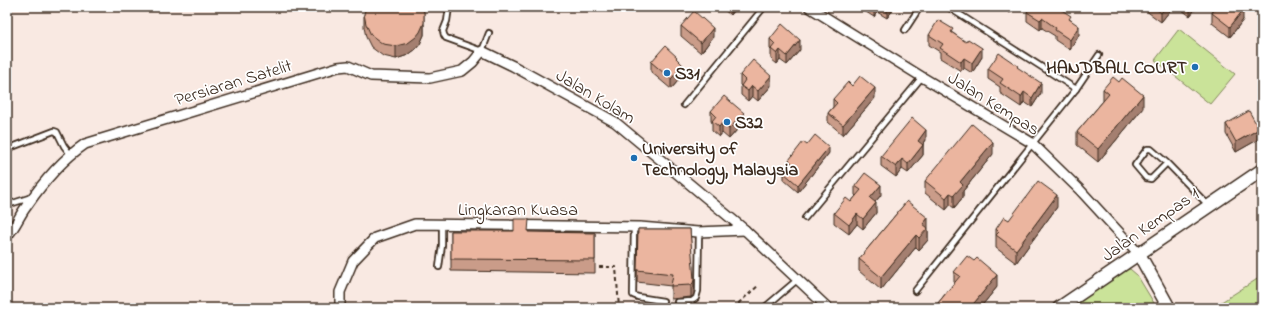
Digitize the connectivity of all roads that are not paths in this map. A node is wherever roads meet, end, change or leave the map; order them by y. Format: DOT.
graph roads {
  1 [pos="449,7"];
  2 [pos="764,7"];
  3 [pos="809,7"];
  4 [pos="920,7"];
  5 [pos="948,7"];
  6 [pos="905,30"];
  7 [pos="489,33"];
  8 [pos="482,51"];
  9 [pos="1099,55"];
  10 [pos="922,77"];
  11 [pos="1076,89"];
  12 [pos="684,105"];
  13 [pos="1032,143"];
  14 [pos="7,149"];
  15 [pos="71,156"];
  16 [pos="1167,163"];
  17 [pos="1262,170"];
  18 [pos="33,196"];
  19 [pos="7,205"];
  20 [pos="1209,206"];
  21 [pos="805,218"];
  22 [pos="442,225"];
  23 [pos="634,226"];
  24 [pos="745,230"];
  25 [pos="699,232"];
  26 [pos="7,236"];
  27 [pos="1139,254"];
  28 [pos="439,267"];
  29 [pos="797,280"];
  30 [pos="915,291"];
  31 [pos="663,301"];
  32 [pos="677,302"];
  33 [pos="765,307"];
  34 [pos="340,308"];
  35 [pos="828,308"];
  36 [pos="1059,308"];
  37 [pos="1169,308"];
  1 -- 8 [label="lane"];
  2 -- 12 [label="lane"];
  3 -- 10 [label="street, Jalan Kempas"];
  4 -- 6 [label="lane"];
  5 -- 11 [label="lane"];
  7 -- 8 [label="lane, Persiaran Satelit"];
  8 -- 15 [label="street, Persiaran Satelit"];
  8 -- 24 [label="street, Jalan Kolam"];
  9 -- 11 [label="lane"];
  10 -- 13 [label="street, Jalan Kempas"];
  10 -- 21 [label="lane"];
  11 -- 13 [label="lane"];
  13 -- 27 [label="street, Jalan Kempas"];
  13 -- 30 [label="lane"];
  14 -- 15 [label="lane"];
  15 -- 18 [label="street, Persiaran Satelit"];
  16 -- 16 [label="lane"];
  16 -- 20 [label="lane"];
  17 -- 20 [label="street, Jalan Kempas 1"];
  18 -- 19 [label="lane"];
  18 -- 26 [label="street, Persiaran Satelit"];
  20 -- 27 [label="street, Jalan Kempas 1"];
  22 -- 23 [label="street, Lingkaran Kuasa"];
  22 -- 28 [label="lane"];
  22 -- 34 [label="street, Lingkaran Kuasa"];
  23 -- 25 [label="street, Lingkaran Kuasa"];
  23 -- 31 [label="lane"];
  24 -- 25 [label="street, Lingkaran Kuasa"];
  24 -- 29 [label="street, Jalan Kolam"];
  25 -- 32 [label="lane"];
  27 -- 36 [label="street, Jalan Kempas 1"];
  27 -- 37 [label="street"];
  29 -- 33 [label="lane"];
  29 -- 35 [label="street, Jalan Kolam"];
}
